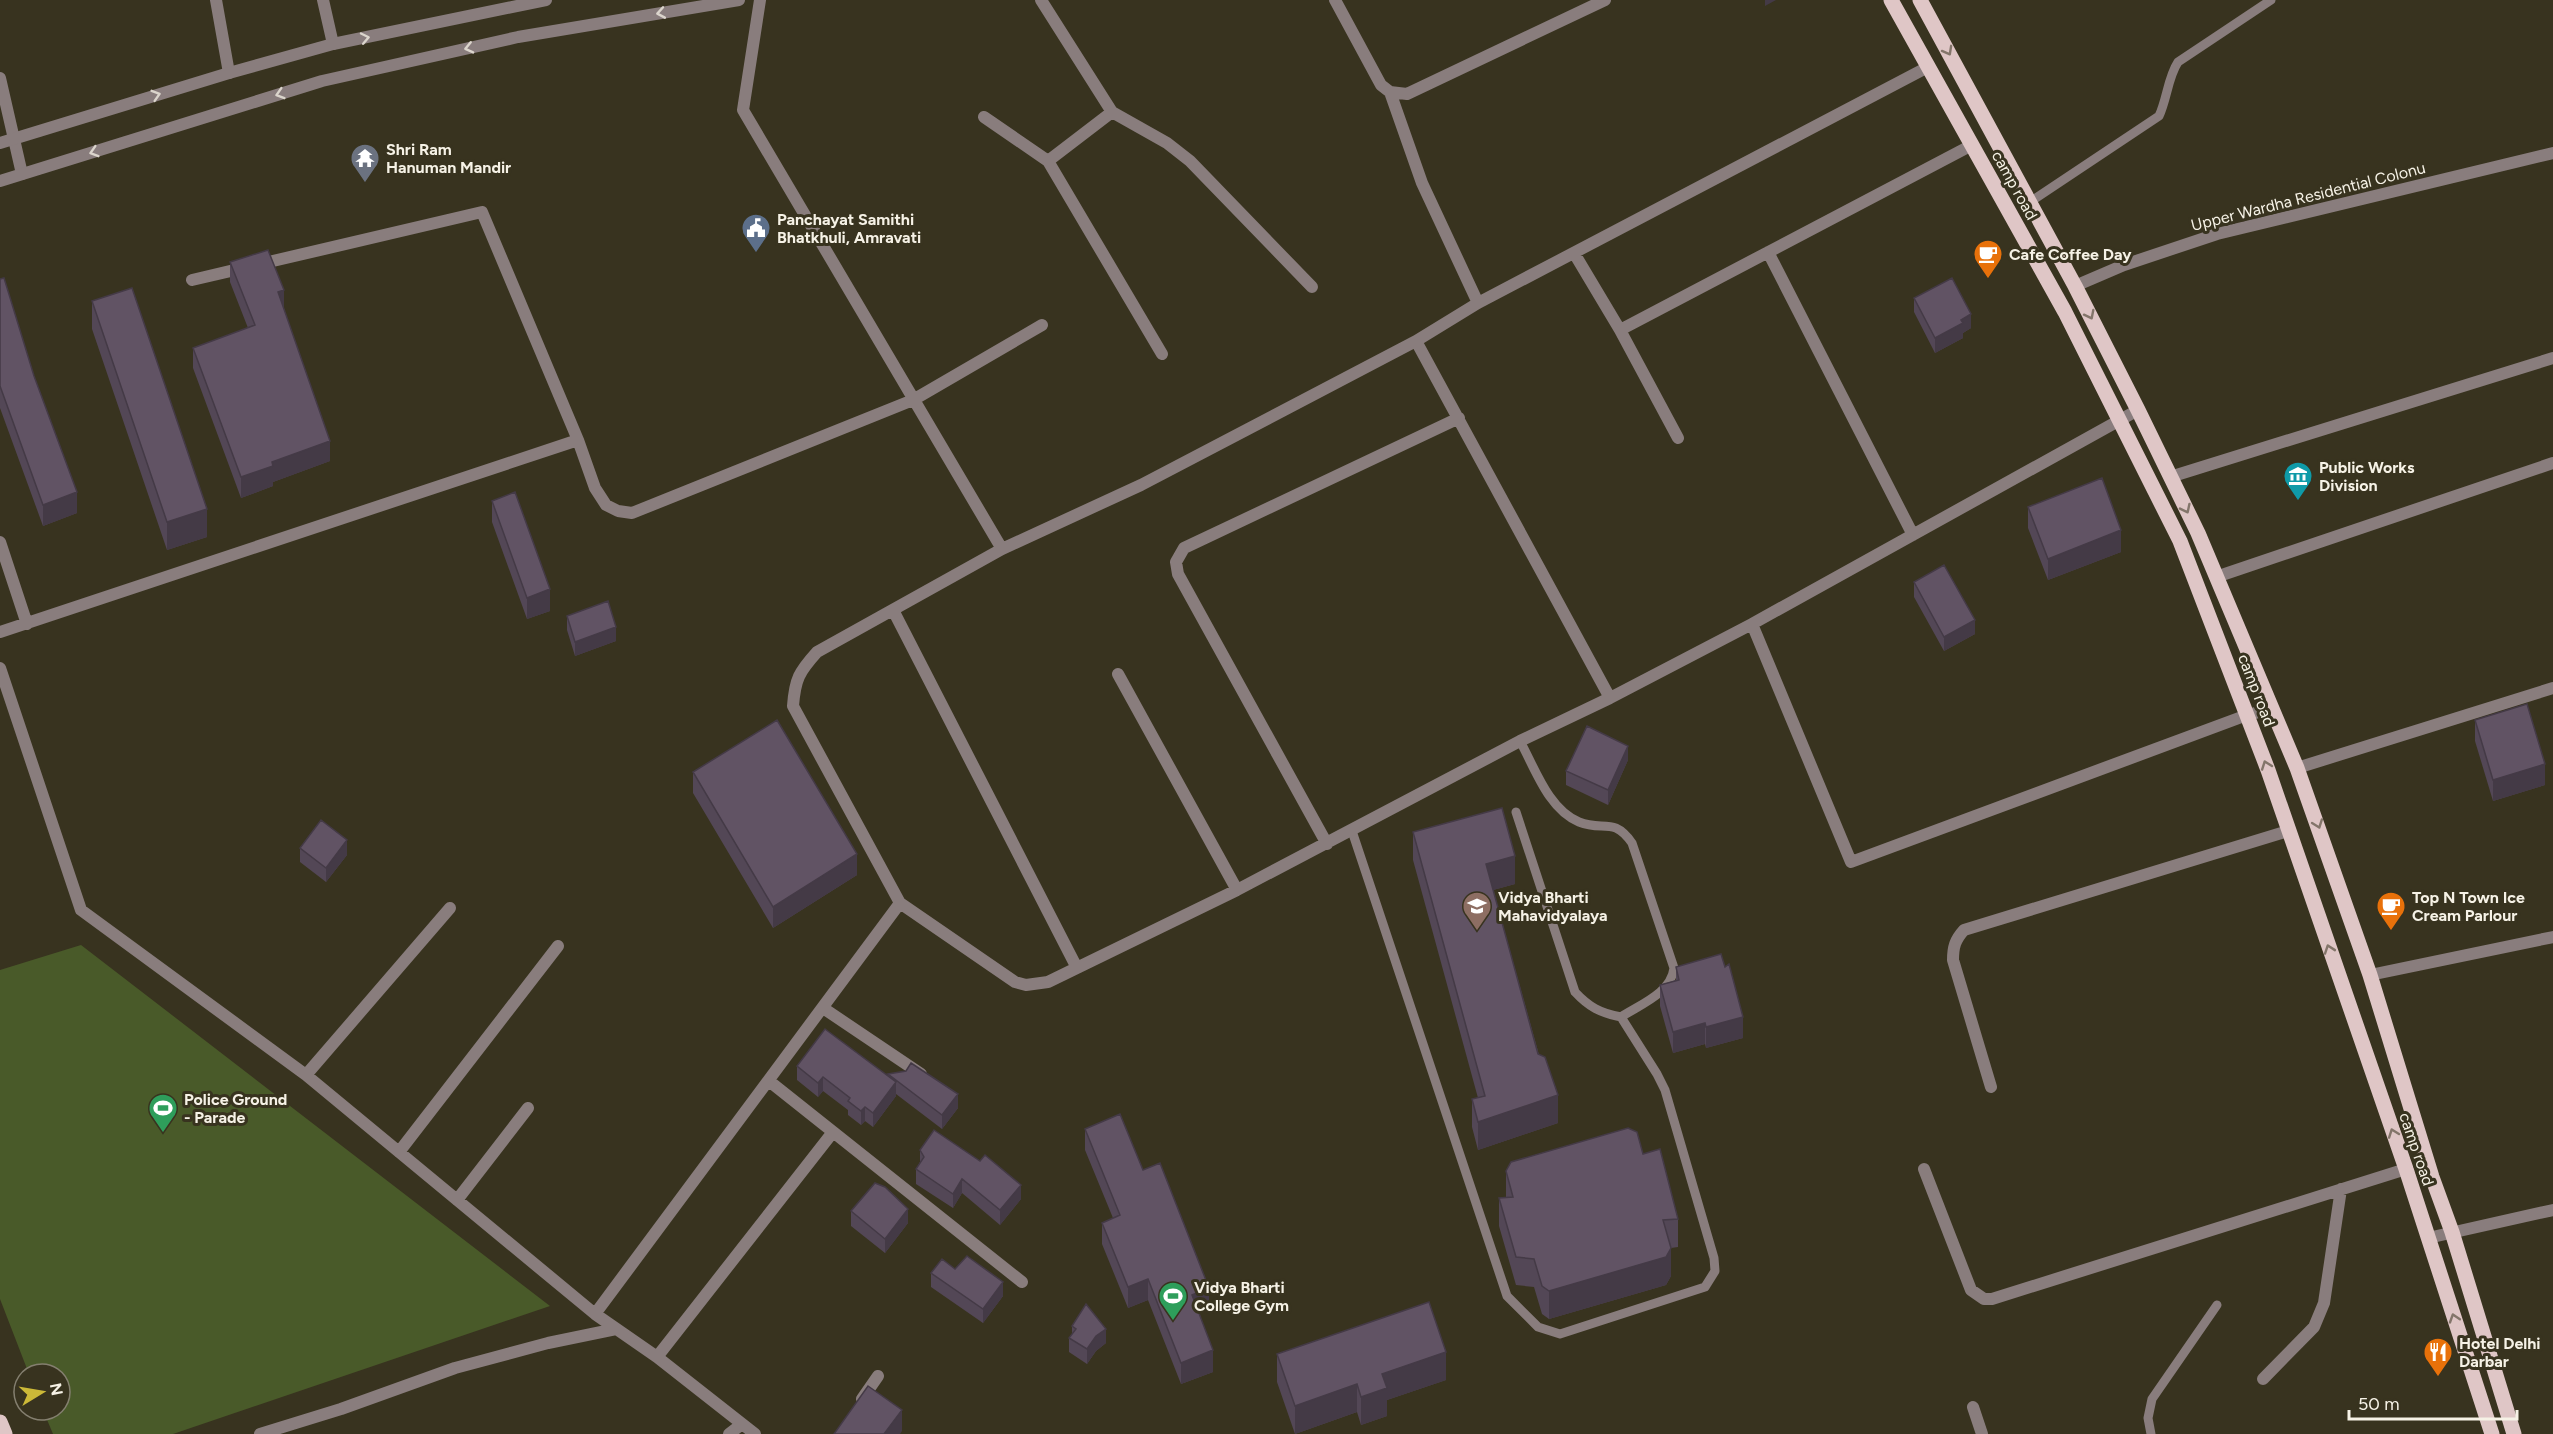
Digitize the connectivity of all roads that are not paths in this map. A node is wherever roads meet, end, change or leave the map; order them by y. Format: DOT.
graph roads {
  1 [pos="216,0"];
  2 [pos="323,0"];
  3 [pos="546,0"];
  4 [pos="740,0"];
  5 [pos="760,0"];
  6 [pos="1041,0"];
  7 [pos="1335,0"];
  8 [pos="1605,0"];
  9 [pos="1890,0"];
  10 [pos="1920,0"];
  11 [pos="2271,0"];
  12 [pos="333,44"];
  13 [pos="1928,67"];
  14 [pos="228,73"];
  15 [pos="0,78"];
  16 [pos="1390,92"];
  17 [pos="1112,112"];
  18 [pos="984,117"];
  19 [pos="14,139"];
  20 [pos="0,142"];
  21 [pos="1972,145"];
  22 [pos="2553,153"];
  23 [pos="1048,161"];
  24 [pos="22,174"];
  25 [pos="0,181"];
  26 [pos="2030,202"];
  27 [pos="1768,252"];
  28 [pos="1574,253"];
  29 [pos="192,280"];
  30 [pos="2075,286"];
  31 [pos="1312,287"];
  32 [pos="1478,303"];
  33 [pos="1041,325"];
  34 [pos="1620,330"];
  35 [pos="1416,341"];
  36 [pos="1162,354"];
  37 [pos="2553,358"];
  38 [pos="913,400"];
  39 [pos="2138,410"];
  40 [pos="1459,418"];
  41 [pos="2120,421"];
  42 [pos="1678,438"];
  43 [pos="578,440"];
  44 [pos="2553,463"];
  45 [pos="2170,477"];
  46 [pos="1913,535"];
  47 [pos="0,542"];
  48 [pos="1002,549"];
  49 [pos="2216,577"];
  50 [pos="893,610"];
  51 [pos="27,624"];
  52 [pos="1752,624"];
  53 [pos="0,632"];
  54 [pos="0,668"];
  55 [pos="1118,674"];
  56 [pos="2553,688"];
  57 [pos="1610,698"];
  58 [pos="2272,709"];
  59 [pos="2247,715"];
  60 [pos="1520,741"];
  61 [pos="2297,768"];
  62 [pos="1516,812"];
  63 [pos="1352,831"];
  64 [pos="2288,831"];
  65 [pos="1327,844"];
  66 [pos="1237,890"];
  67 [pos="900,903"];
  68 [pos="450,908"];
  69 [pos="2553,937"];
  70 [pos="558,946"];
  71 [pos="1077,968"];
  72 [pos="2370,975"];
  73 [pos="823,1008"];
  74 [pos="1621,1017"];
  75 [pos="306,1075"];
  76 [pos="769,1081"];
  77 [pos="931,1081"];
  78 [pos="1991,1087"];
  79 [pos="528,1108"];
  80 [pos="833,1132"];
  81 [pos="399,1152"];
  82 [pos="1924,1169"];
  83 [pos="2406,1169"];
  84 [pos="2341,1189"];
  85 [pos="458,1200"];
  86 [pos="2553,1210"];
  87 [pos="2452,1232"];
  88 [pos="2428,1238"];
  89 [pos="1022,1282"];
  90 [pos="2217,1305"];
  91 [pos="595,1314"];
  92 [pos="616,1329"];
  93 [pos="657,1357"];
  94 [pos="878,1376"];
  95 [pos="2264,1379"];
  96 [pos="858,1405"];
  97 [pos="1972,1407"];
  98 [pos="0,1422"];
  99 [pos="742,1424"];
  100 [pos="2512,1431"];
  101 [pos="5,1434"];
  102 [pos="260,1434"];
  103 [pos="729,1434"];
  104 [pos="755,1434"];
  105 [pos="1982,1434"];
  106 [pos="2151,1434"];
  107 [pos="2491,1434"];
  1 -- 14 [label="street"];
  2 -- 12 [label="street"];
  12 -- 3 [label="street, one-way"];
  4 -- 24 [label="street, one-way"];
  5 -- 38 [label="street"];
  6 -- 17 [label="street"];
  7 -- 16 [label="street"];
  8 -- 16 [label="street"];
  9 -- 13 [label="main road, camp road"];
  10 -- 26 [label="main road, camp road, one-way"];
  11 -- 26 [label="lane"];
  12 -- 14 [label="street"];
  13 -- 21 [label="main road, camp road"];
  13 -- 28 [label="street"];
  19 -- 14 [label="street, one-way"];
  15 -- 19 [label="street"];
  16 -- 32 [label="street"];
  17 -- 23 [label="street"];
  17 -- 31 [label="street"];
  18 -- 23 [label="street"];
  19 -- 20 [label="street"];
  19 -- 24 [label="street"];
  21 -- 27 [label="street"];
  21 -- 41 [label="main road, camp road"];
  22 -- 30 [label="street, Upper Wardha Residential Colonu"];
  23 -- 36 [label="street"];
  24 -- 25 [label="street"];
  26 -- 30 [label="main road, camp road"];
  27 -- 34 [label="street"];
  27 -- 46 [label="street"];
  28 -- 32 [label="street"];
  28 -- 34 [label="street"];
  29 -- 43 [label="street"];
  30 -- 39 [label="main road, camp road, one-way"];
  32 -- 35 [label="street"];
  33 -- 38 [label="street"];
  34 -- 42 [label="street"];
  35 -- 40 [label="street"];
  35 -- 48 [label="street"];
  37 -- 45 [label="street"];
  38 -- 43 [label="street"];
  38 -- 48 [label="street"];
  39 -- 41 [label="street"];
  39 -- 45 [label="main road, camp road"];
  40 -- 57 [label="street"];
  40 -- 65 [label="street"];
  41 -- 46 [label="street"];
  41 -- 59 [label="main road, camp road"];
  43 -- 51 [label="street"];
  44 -- 49 [label="street"];
  45 -- 49 [label="main road, camp road, one-way"];
  46 -- 52 [label="street"];
  47 -- 51 [label="street"];
  48 -- 50 [label="street"];
  49 -- 58 [label="main road, camp road"];
  50 -- 67 [label="street"];
  50 -- 71 [label="street"];
  51 -- 53 [label="street"];
  52 -- 57 [label="street"];
  52 -- 59 [label="street"];
  54 -- 75 [label="street"];
  55 -- 66 [label="street"];
  56 -- 61 [label="street"];
  57 -- 60 [label="street"];
  58 -- 59 [label="street"];
  58 -- 61 [label="main road, camp road"];
  64 -- 59 [label="main road, camp road, one-way"];
  60 -- 63 [label="street"];
  60 -- 74 [label="lane"];
  61 -- 72 [label="main road, camp road, one-way"];
  62 -- 74 [label="lane"];
  63 -- 65 [label="street"];
  63 -- 74 [label="lane"];
  64 -- 78 [label="street"];
  83 -- 64 [label="main road, camp road, one-way"];
  65 -- 66 [label="street"];
  66 -- 71 [label="street"];
  67 -- 71 [label="street"];
  67 -- 73 [label="street"];
  68 -- 75 [label="street"];
  69 -- 72 [label="street"];
  70 -- 81 [label="street"];
  72 -- 87 [label="main road, camp road"];
  73 -- 76 [label="street"];
  73 -- 77 [label="street"];
  75 -- 81 [label="street"];
  76 -- 80 [label="street"];
  76 -- 91 [label="street"];
  79 -- 85 [label="street"];
  80 -- 89 [label="street"];
  80 -- 93 [label="street"];
  81 -- 85 [label="street"];
  82 -- 84 [label="street"];
  83 -- 84 [label="street"];
  83 -- 88 [label="main road, camp road"];
  84 -- 95 [label="street"];
  85 -- 91 [label="street"];
  86 -- 87 [label="street"];
  87 -- 88 [label="street"];
  87 -- 100 [label="main road, camp road"];
  107 -- 88 [label="main road, camp road, one-way"];
  90 -- 106 [label="lane"];
  91 -- 92 [label="street"];
  92 -- 93 [label="street"];
  92 -- 102 [label="street"];
  93 -- 99 [label="street"];
  94 -- 96 [label="street"];
  97 -- 105 [label="street"];
  98 -- 101 [label="main road"];
  99 -- 103 [label="street"];
  99 -- 104 [label="street"];
  100 -- 107 [label="street"];
}
